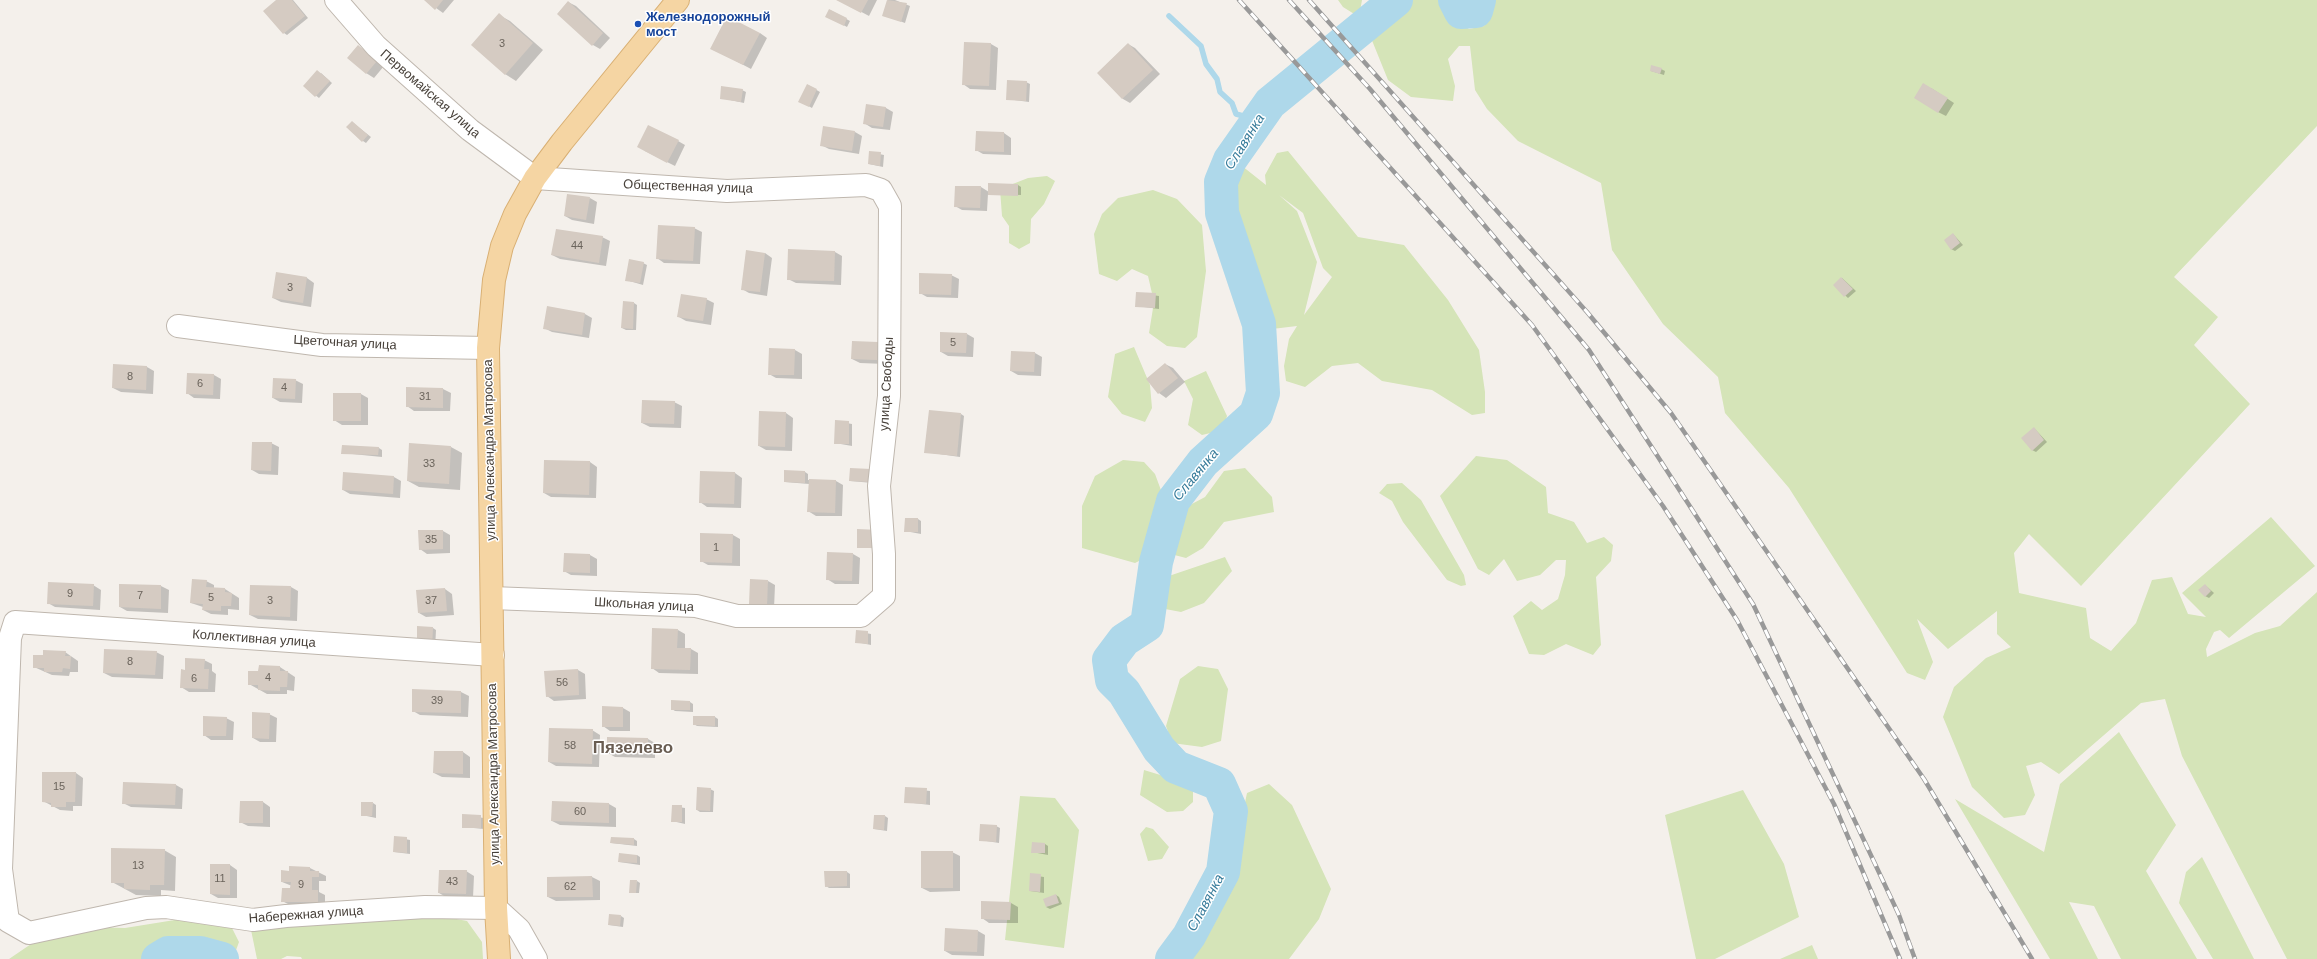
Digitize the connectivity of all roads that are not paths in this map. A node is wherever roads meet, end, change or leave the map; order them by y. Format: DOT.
graph roads {
  1 [pos="336,0"];
  2 [pos="678,0"];
  3 [pos="535,178"];
  4 [pos="866,185"];
  5 [pos="178,326"];
  6 [pos="488,348"];
  7 [pos="884,596"];
  8 [pos="492,598"];
  9 [pos="493,655"];
  10 [pos="496,908"];
  11 [pos="29,933"];
  12 [pos="499,959"];
  13 [pos="536,959"];
  1 -- 3 [label="street, Первомайская улица"];
  2 -- 3 [label="main road, улица Александра Матросова"];
  3 -- 4 [label="street, Общественная улица"];
  3 -- 6 [label="main road, улица Александра Матросова"];
  4 -- 7 [label="street, улица Свободы"];
  5 -- 6 [label="street, Цветочная улица"];
  6 -- 8 [label="main road, улица Александра Матросова"];
  7 -- 8 [label="street, Школьная улица"];
  8 -- 9 [label="main road, улица Александра Матросова"];
  9 -- 10 [label="main road, улица Александра Матросова"];
  9 -- 11 [label="street, Коллективная улица"];
  10 -- 11 [label="street, Набережная улица"];
  10 -- 12 [label="main road, улица Александра Матросова"];
  10 -- 13 [label="street"];
}
